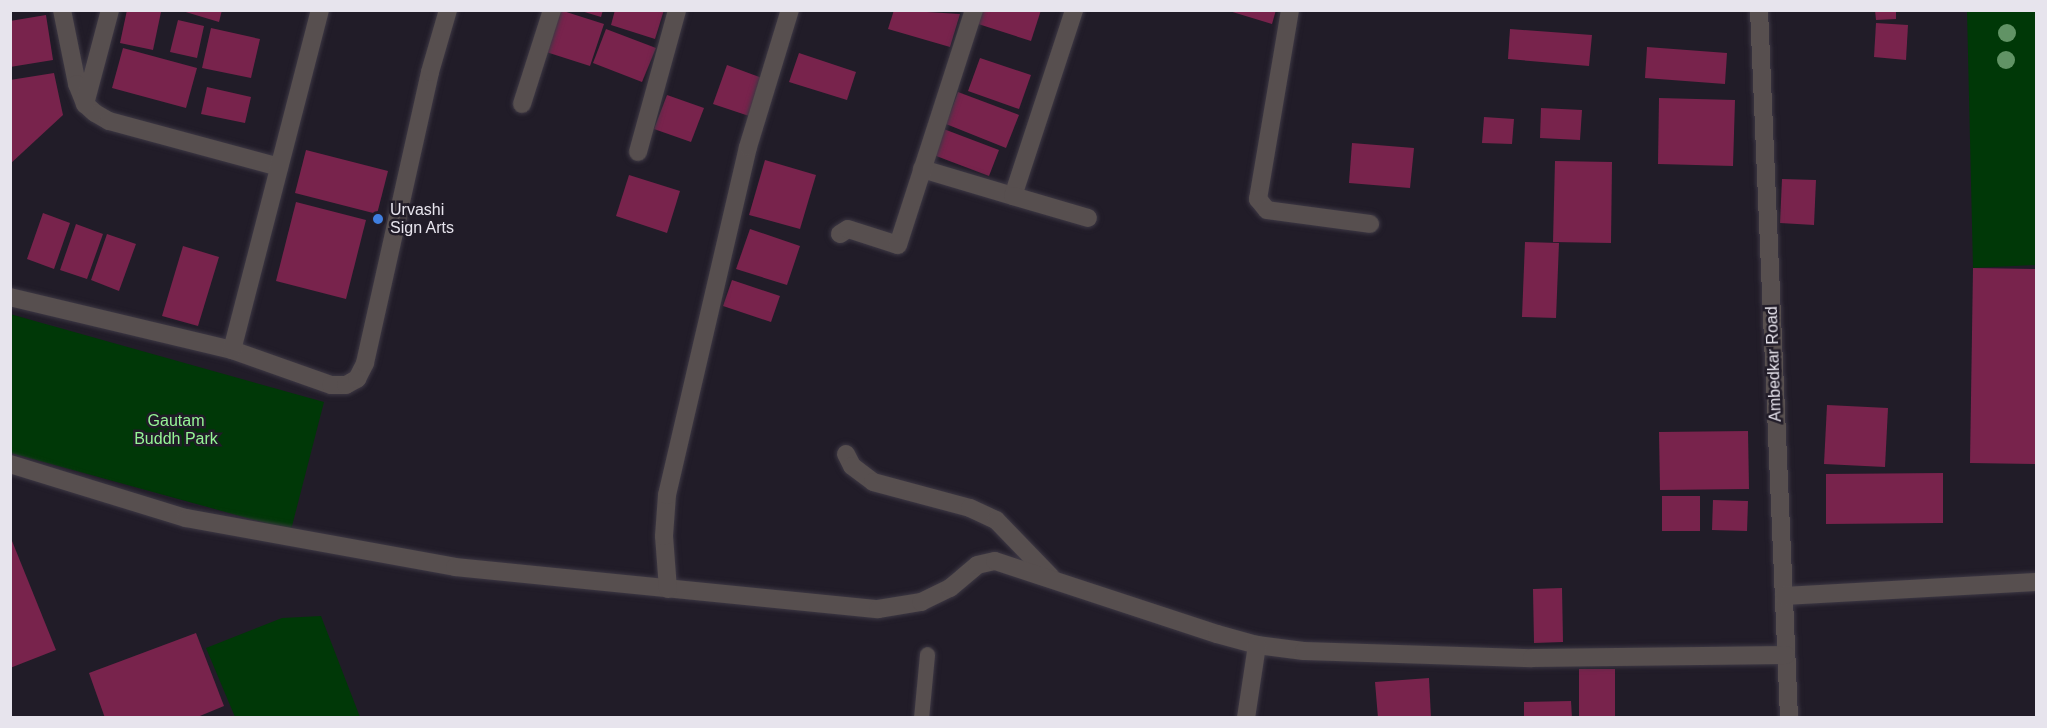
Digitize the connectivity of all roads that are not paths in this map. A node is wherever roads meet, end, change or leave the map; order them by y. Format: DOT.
graph roads {
  1 [pos="62,10"];
  2 [pos="110,10"];
  3 [pos="320,10"];
  4 [pos="448,10"];
  5 [pos="552,10"];
  6 [pos="677,10"];
  7 [pos="790,10"];
  8 [pos="974,10"];
  9 [pos="1074,10"];
  10 [pos="1290,10"];
  11 [pos="1759,10"];
  12 [pos="85,104"];
  13 [pos="522,104"];
  14 [pos="638,152"];
  15 [pos="279,167"];
  16 [pos="922,169"];
  17 [pos="1013,196"];
  18 [pos="1088,218"];
  19 [pos="1370,224"];
  20 [pos="840,234"];
  21 [pos="10,297"];
  22 [pos="232,350"];
  23 [pos="846,454"];
  24 [pos="10,464"];
  25 [pos="1052,578"];
  26 [pos="2037,582"];
  27 [pos="668,589"];
  28 [pos="1784,596"];
  29 [pos="1257,645"];
  30 [pos="927,654"];
  31 [pos="1786,655"];
  32 [pos="921,717"];
  33 [pos="1246,717"];
  34 [pos="1789,717"];
  1 -- 12 [label="street"];
  2 -- 12 [label="street"];
  3 -- 15 [label="street"];
  4 -- 22 [label="street"];
  5 -- 13 [label="street"];
  6 -- 14 [label="street"];
  7 -- 27 [label="street"];
  8 -- 16 [label="street"];
  9 -- 17 [label="street"];
  10 -- 19 [label="street"];
  11 -- 28 [label="street, Ambedkar Road"];
  12 -- 15 [label="street"];
  15 -- 22 [label="street"];
  16 -- 17 [label="street"];
  16 -- 20 [label="street"];
  17 -- 18 [label="street"];
  21 -- 22 [label="street"];
  23 -- 25 [label="street"];
  24 -- 27 [label="street"];
  25 -- 27 [label="street"];
  25 -- 29 [label="street"];
  26 -- 28 [label="street"];
  28 -- 31 [label="street, Ambedkar Road"];
  29 -- 31 [label="street"];
  29 -- 33 [label="street"];
  30 -- 32 [label="lane"];
  31 -- 34 [label="street, Ambedkar Road"];
}
